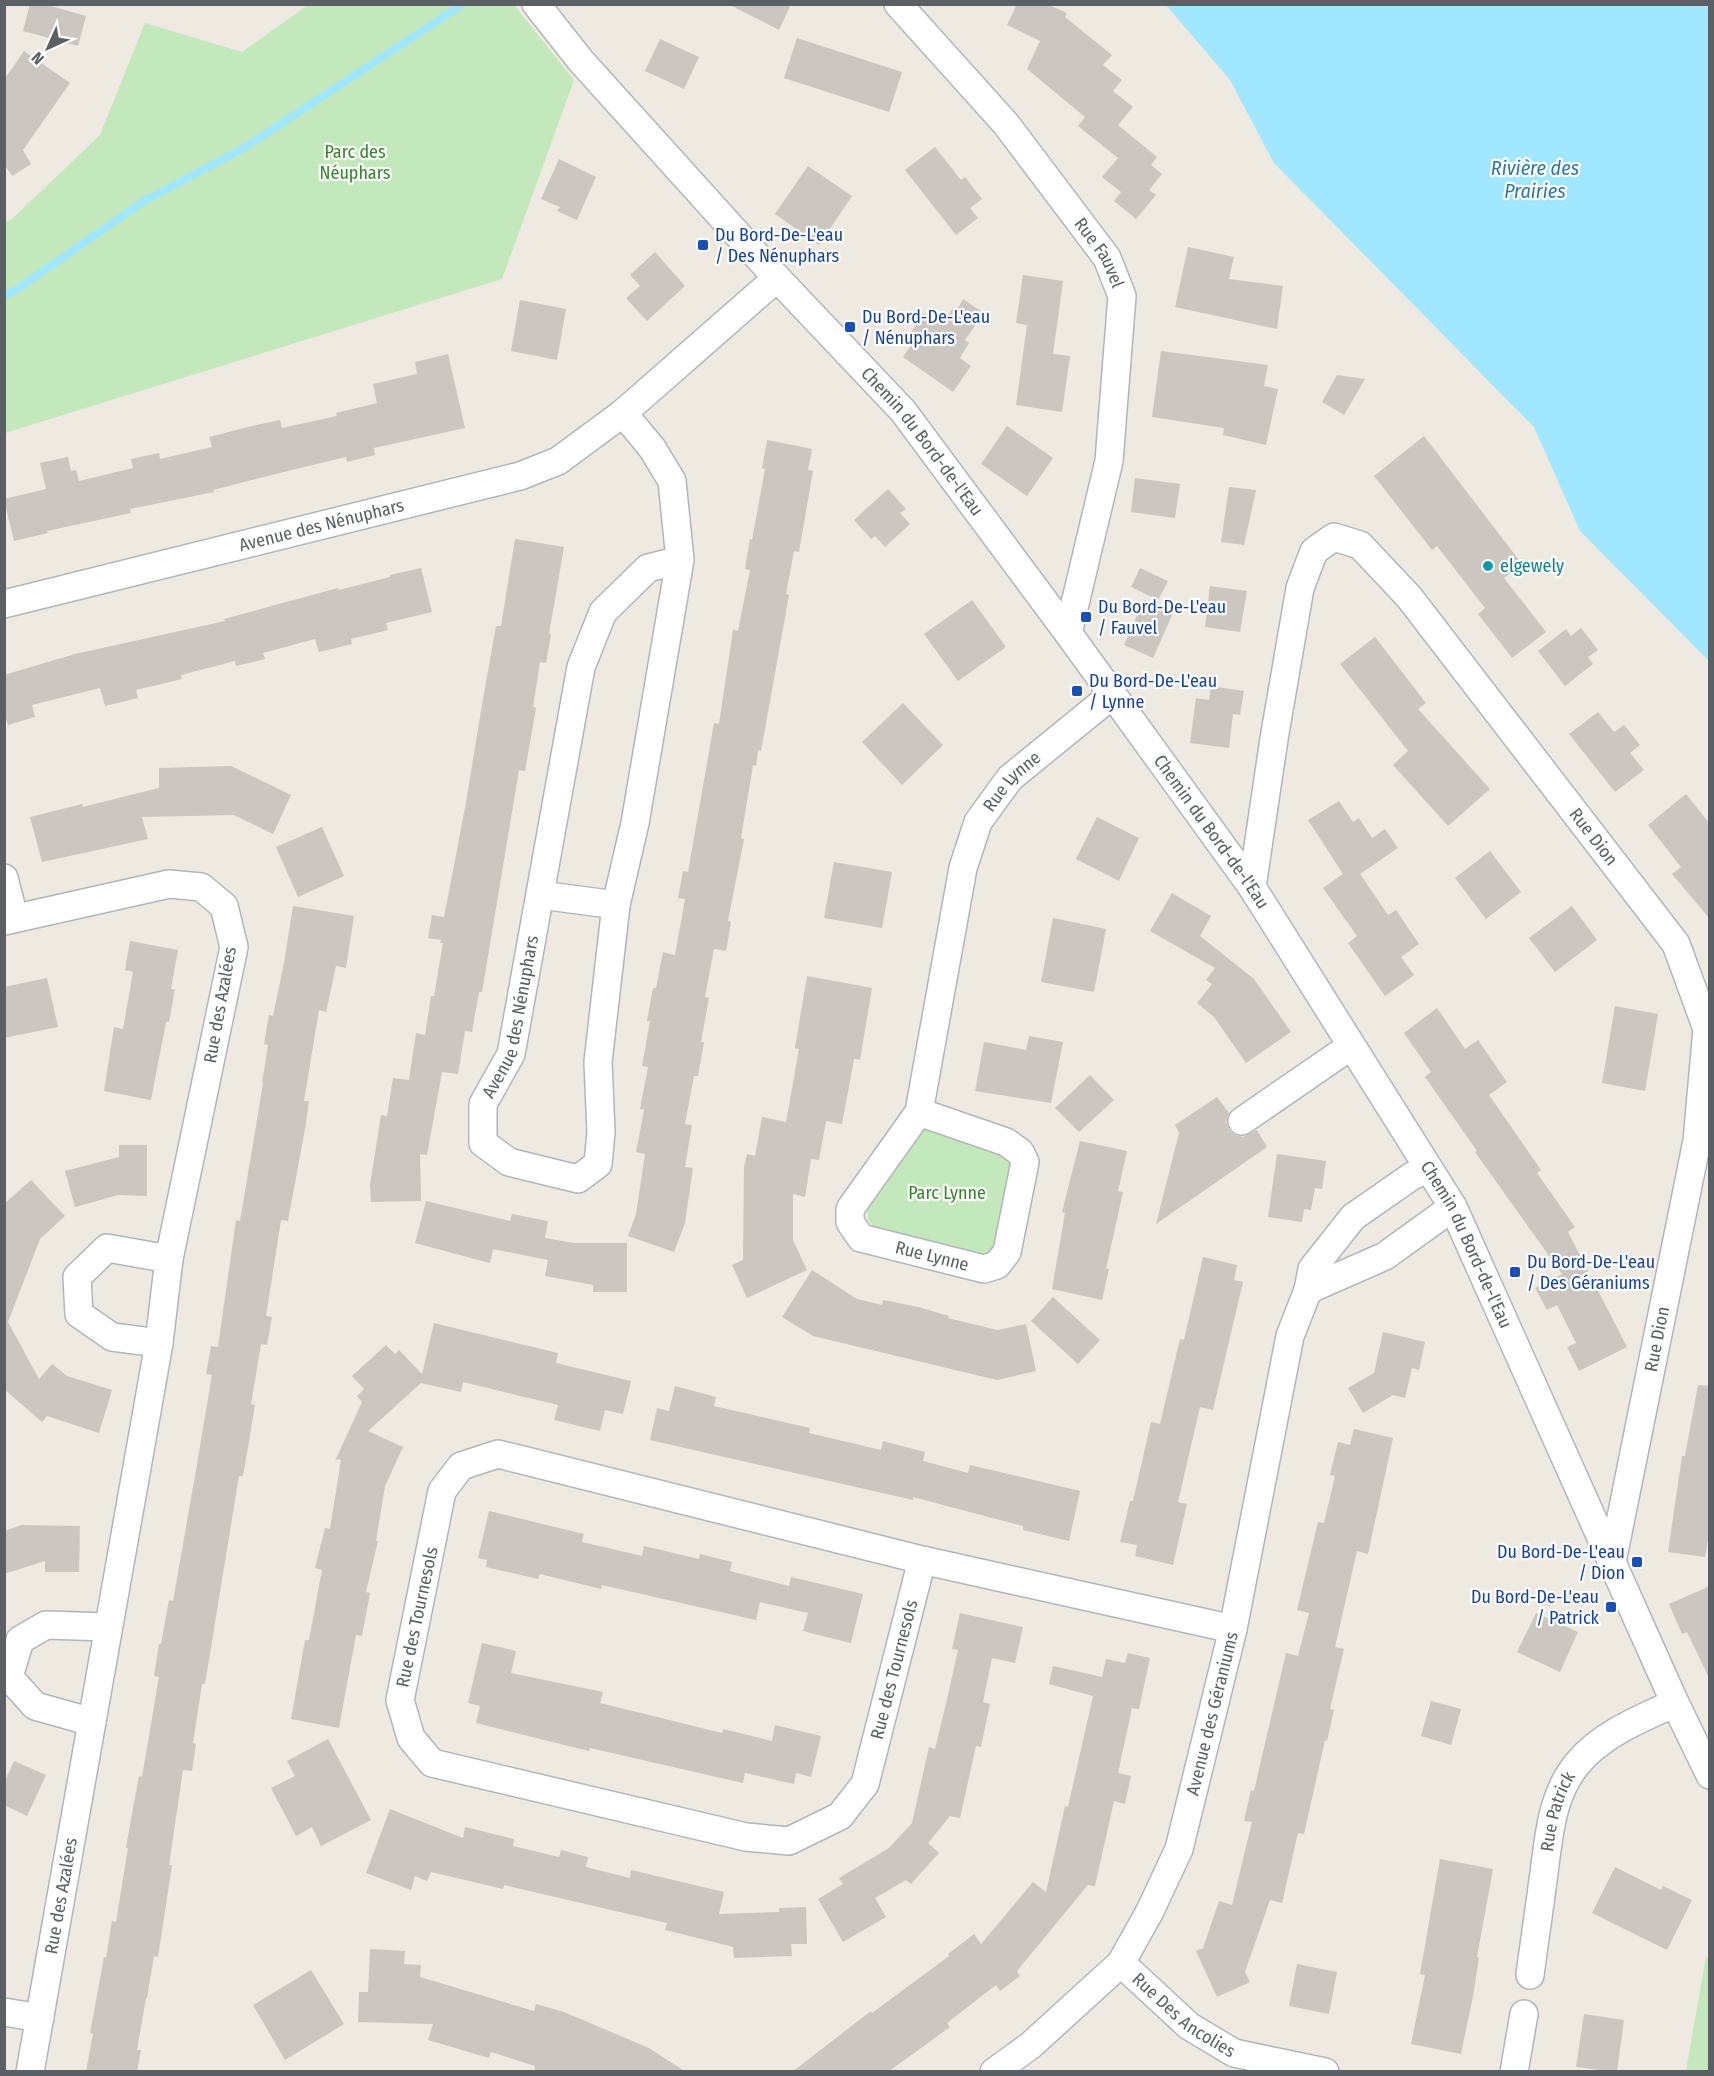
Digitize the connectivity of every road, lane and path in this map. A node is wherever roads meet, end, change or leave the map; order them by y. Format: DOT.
graph roads {
  1 [pos="536,4"];
  2 [pos="898,4"];
  3 [pos="777,278"];
  4 [pos="623,413"];
  5 [pos="680,560"];
  6 [pos="4,604"];
  7 [pos="1068,633"];
  8 [pos="1112,695"];
  9 [pos="4,878"];
  10 [pos="1252,887"];
  11 [pos="541,896"];
  12 [pos="616,905"];
  13 [pos="9,919"];
  14 [pos="1351,1046"];
  15 [pos="919,1112"];
  16 [pos="1242,1121"];
  17 [pos="1703,1142"];
  18 [pos="1428,1169"];
  19 [pos="1453,1207"];
  20 [pos="169,1259"];
  21 [pos="1308,1290"];
  22 [pos="159,1343"];
  23 [pos="922,1560"];
  24 [pos="1612,1562"];
  25 [pos="108,1627"];
  26 [pos="1233,1629"];
  27 [pos="1675,1703"];
  28 [pos="92,1722"];
  29 [pos="1710,1775"];
  30 [pos="1121,1963"];
  31 [pos="1530,1976"];
  32 [pos="4,2012"];
  33 [pos="1524,2014"];
  34 [pos="40,2018"];
  35 [pos="30,2072"];
  36 [pos="994,2072"];
  37 [pos="1325,2072"];
  38 [pos="1514,2072"];
  1 -- 3 [label="street, Chemin du Bord-de-l'Eau"];
  2 -- 7 [label="street, Rue Fauvel"];
  3 -- 4 [label="street, Avenue des Nénuphars"];
  3 -- 7 [label="street, Chemin du Bord-de-l'Eau"];
  4 -- 5 [label="street, Avenue des Nénuphars"];
  4 -- 6 [label="street, Avenue des Nénuphars"];
  5 -- 11 [label="street, Avenue des Nénuphars"];
  5 -- 12 [label="street, Avenue des Nénuphars"];
  7 -- 8 [label="street, Chemin du Bord-de-l'Eau"];
  8 -- 10 [label="street, Chemin du Bord-de-l'Eau"];
  8 -- 15 [label="street, Rue Lynne"];
  9 -- 13 [label="street"];
  10 -- 14 [label="street, Chemin du Bord-de-l'Eau"];
  10 -- 17 [label="street, Rue Dion"];
  11 -- 12 [label="street"];
  11 -- 12 [label="street, Avenue des Nénuphars"];
  13 -- 20 [label="street, Rue des Azalées"];
  14 -- 16 [label="street"];
  14 -- 18 [label="street, Chemin du Bord-de-l'Eau"];
  15 -- 15 [label="street, Rue Lynne"];
  17 -- 24 [label="street, Rue Dion"];
  18 -- 19 [label="street, Chemin du Bord-de-l'Eau"];
  18 -- 21 [label="street, Avenue des Géraniums"];
  19 -- 21 [label="street"];
  19 -- 24 [label="street, Chemin du Bord-de-l'Eau"];
  20 -- 22 [label="street, Rue des Azalées"];
  20 -- 22 [label="street"];
  21 -- 26 [label="street, Avenue des Géraniums"];
  22 -- 25 [label="street, Rue des Azalées"];
  23 -- 23 [label="street, Rue des Tournesols"];
  23 -- 26 [label="street, Rue des Tournesols"];
  24 -- 27 [label="street, Chemin du Bord-de-l'Eau"];
  25 -- 28 [label="street, Rue des Azalées"];
  25 -- 28 [label="street"];
  26 -- 30 [label="street, Avenue des Géraniums"];
  27 -- 29 [label="street, Chemin du Bord-de-l'Eau"];
  27 -- 31 [label="street, Rue Patrick"];
  28 -- 34 [label="street, Rue des Azalées"];
  30 -- 36 [label="street, Avenue des Géraniums"];
  30 -- 37 [label="street, Rue Des Ancolies"];
  32 -- 34 [label="street"];
  33 -- 38 [label="street"];
  34 -- 35 [label="street, Rue des Azalées"];
}
